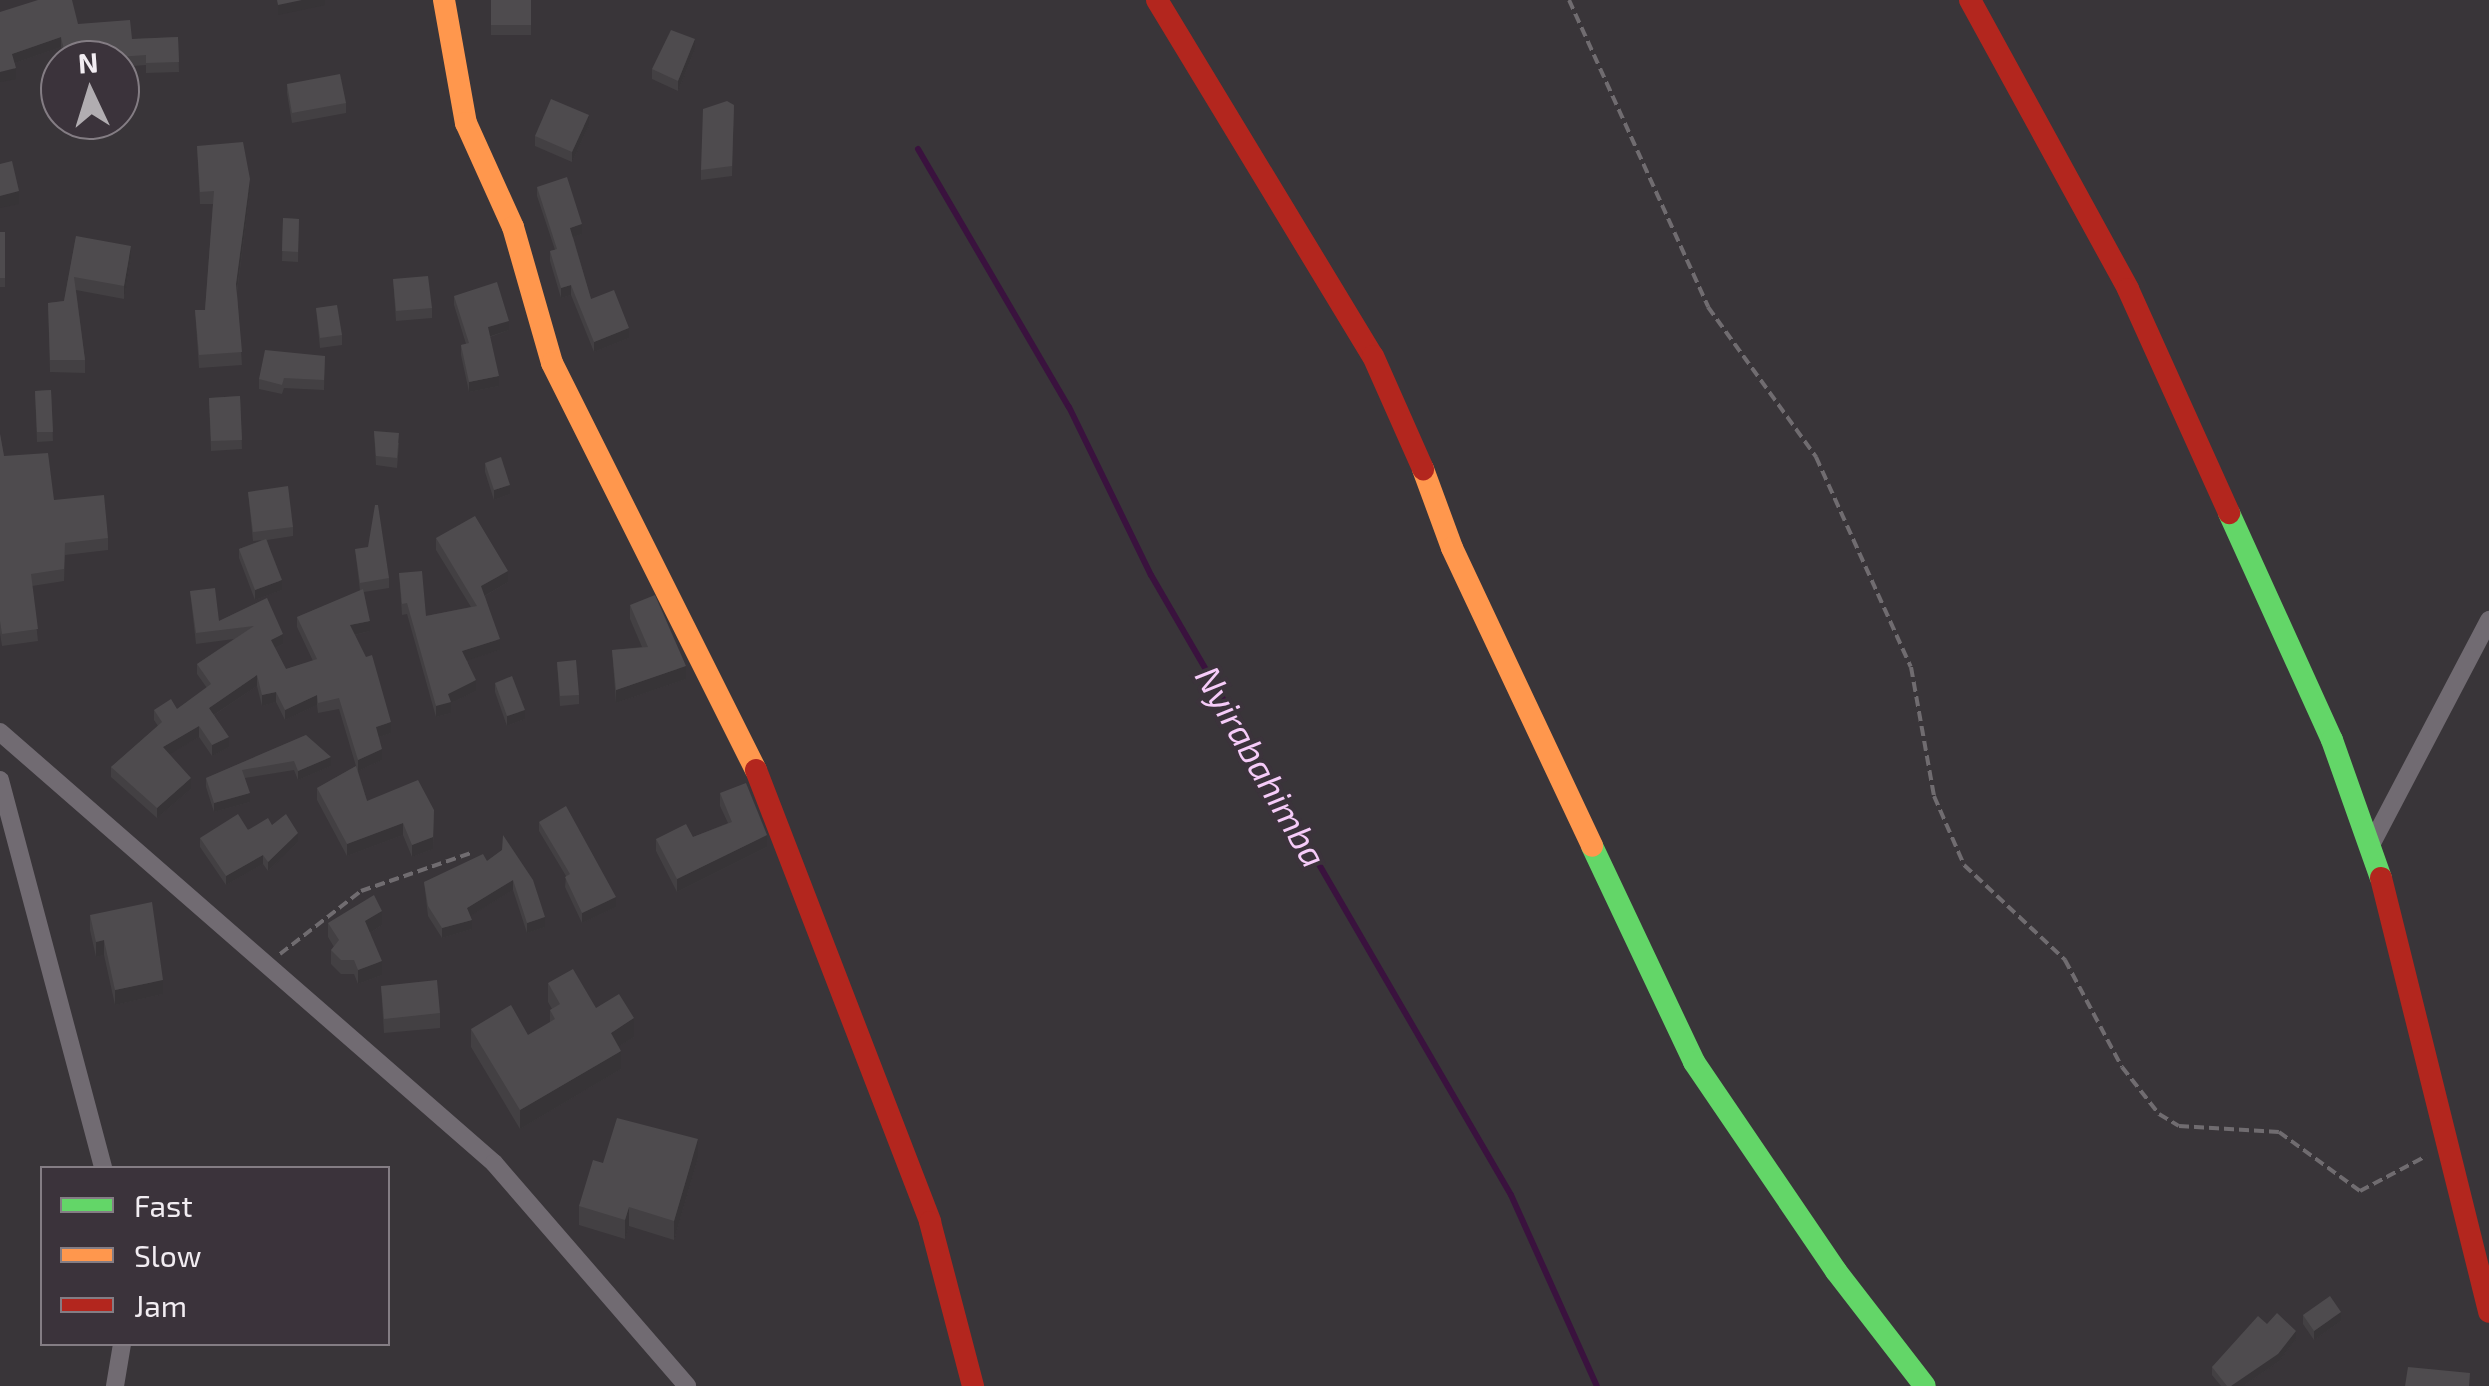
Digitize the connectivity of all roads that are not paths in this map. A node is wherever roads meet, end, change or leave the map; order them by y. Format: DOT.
graph roads {
  1 [pos="444,0"];
  2 [pos="1157,0"];
  3 [pos="1970,0"];
  4 [pos="2489,620"];
  5 [pos="0,732"];
  6 [pos="0,780"];
  7 [pos="2372,843"];
  8 [pos="102,1166"];
  9 [pos="2489,1312"];
  10 [pos="122,1346"];
  11 [pos="116,1386"];
  12 [pos="687,1386"];
  13 [pos="974,1386"];
  14 [pos="1924,1386"];
  1 -- 13 [label="street"];
  2 -- 14 [label="street"];
  3 -- 7 [label="street"];
  4 -- 7 [label="street"];
  5 -- 12 [label="street"];
  6 -- 8 [label="street"];
  7 -- 9 [label="street"];
  10 -- 11 [label="street"];
}
